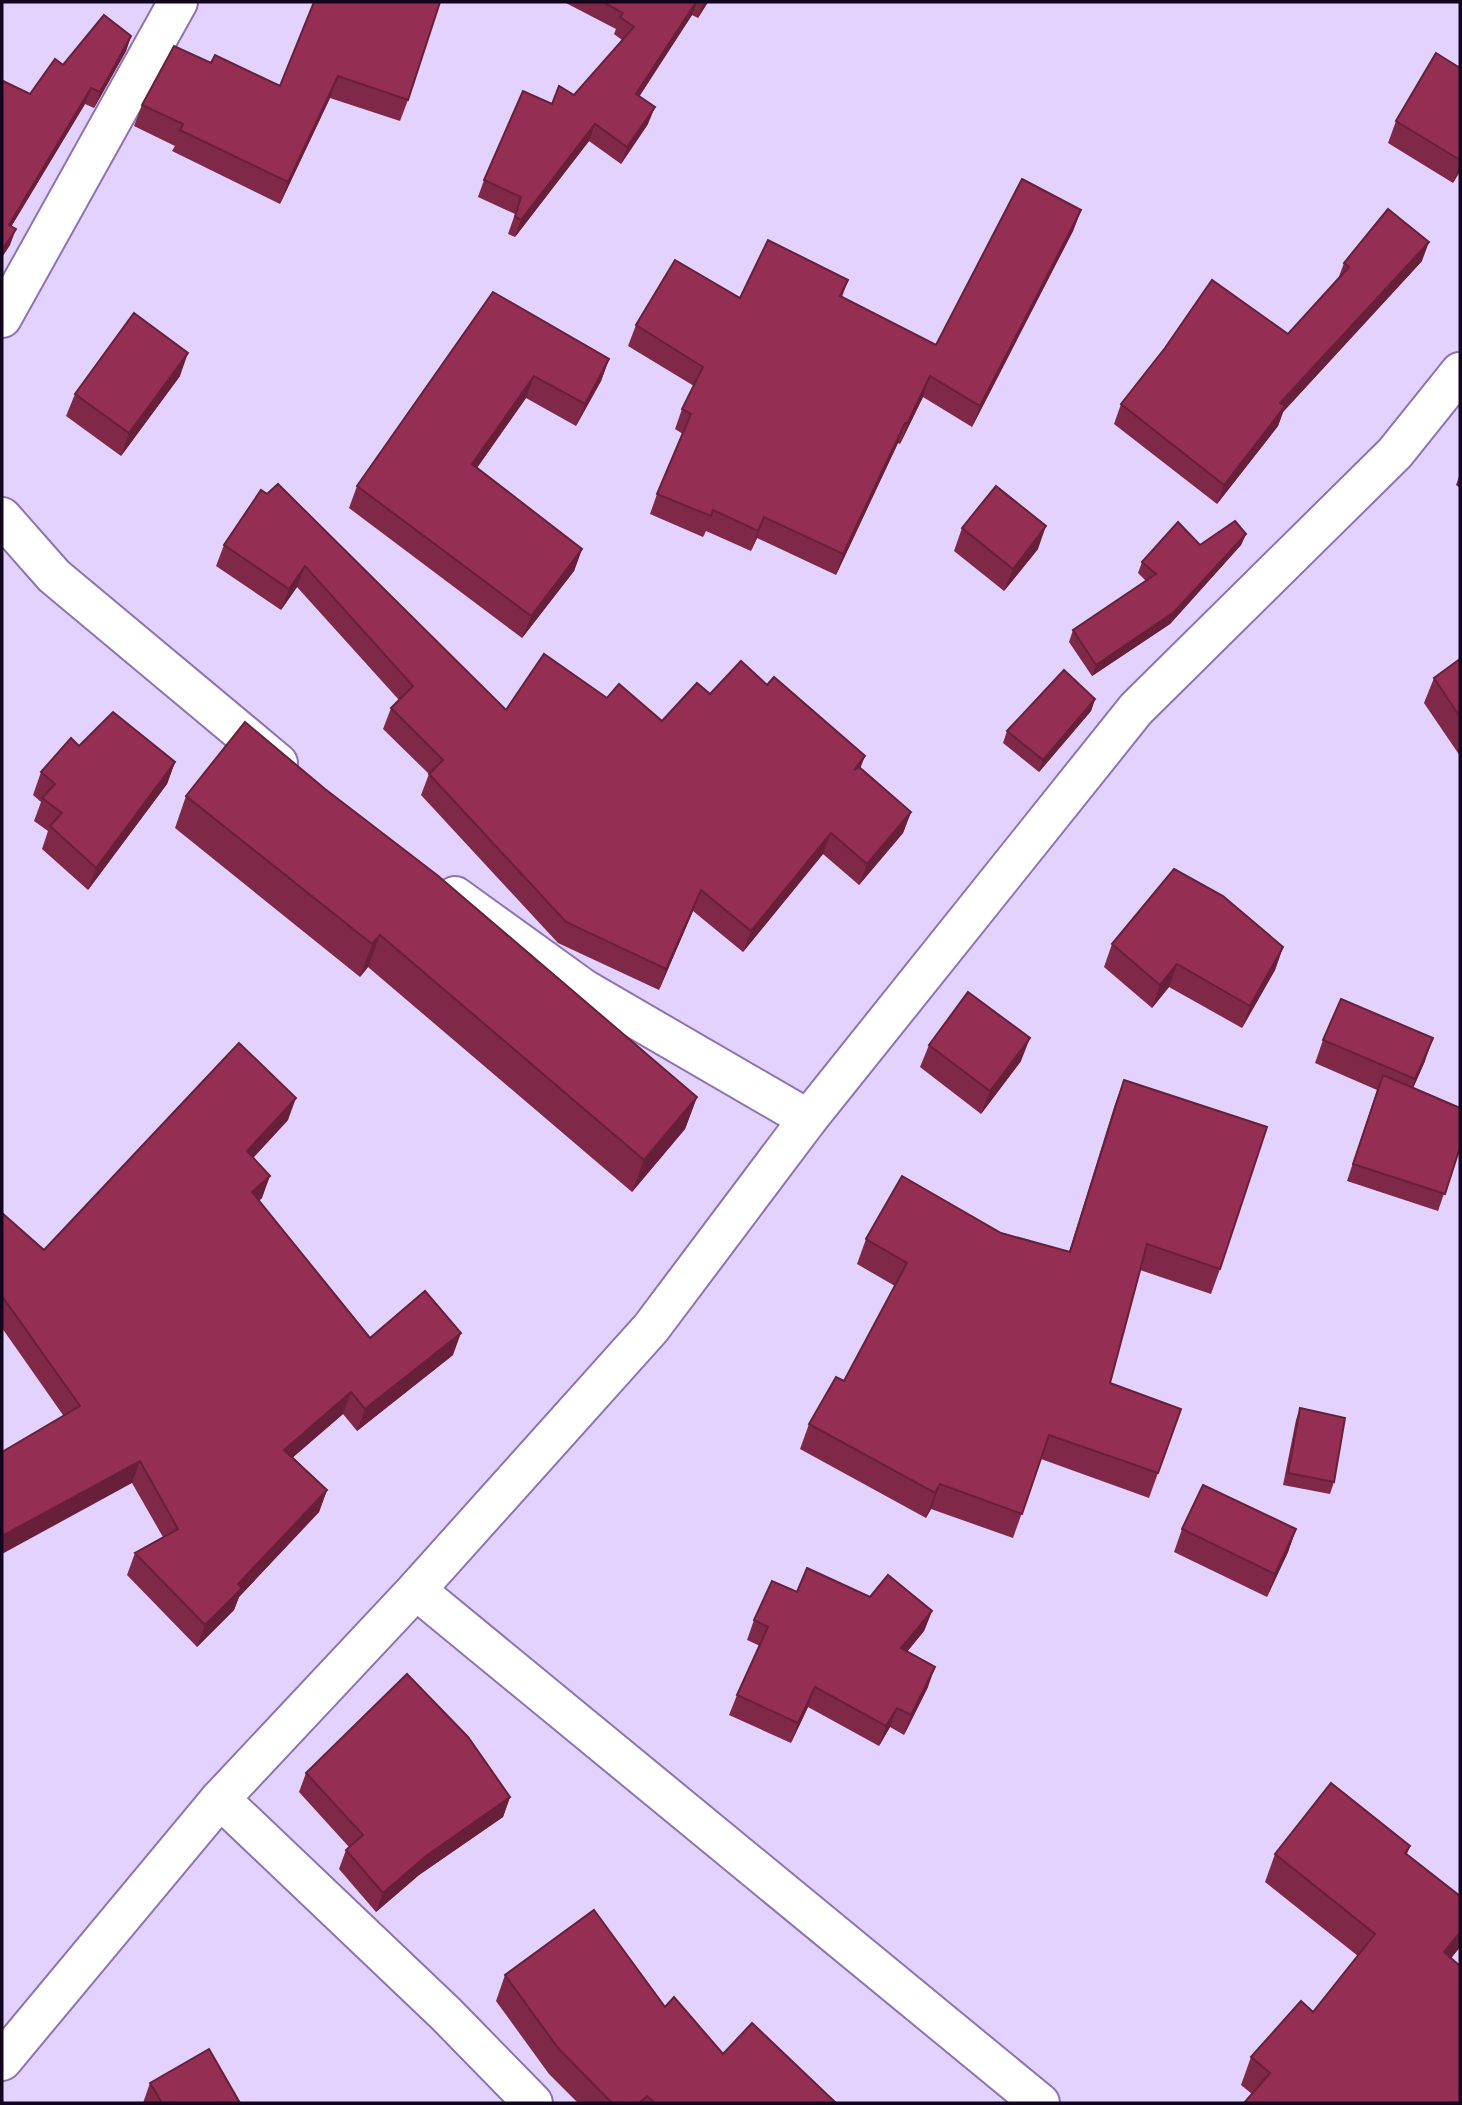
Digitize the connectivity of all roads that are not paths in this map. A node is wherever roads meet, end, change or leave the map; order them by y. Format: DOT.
graph roads {
  1 [pos="178,2"];
  2 [pos="2,318"];
  3 [pos="1460,372"];
  4 [pos="2,517"];
  5 [pos="306,786"];
  6 [pos="428,876"];
  7 [pos="808,1119"];
  8 [pos="416,1590"];
  9 [pos="220,1800"];
  10 [pos="2,2061"];
  11 [pos="533,2103"];
  12 [pos="1040,2103"];
  1 -- 2 [label="street"];
  3 -- 7 [label="street"];
  4 -- 5 [label="street"];
  6 -- 7 [label="street"];
  7 -- 8 [label="street"];
  8 -- 9 [label="street"];
  8 -- 12 [label="street"];
  9 -- 10 [label="street"];
  9 -- 11 [label="street"];
}
